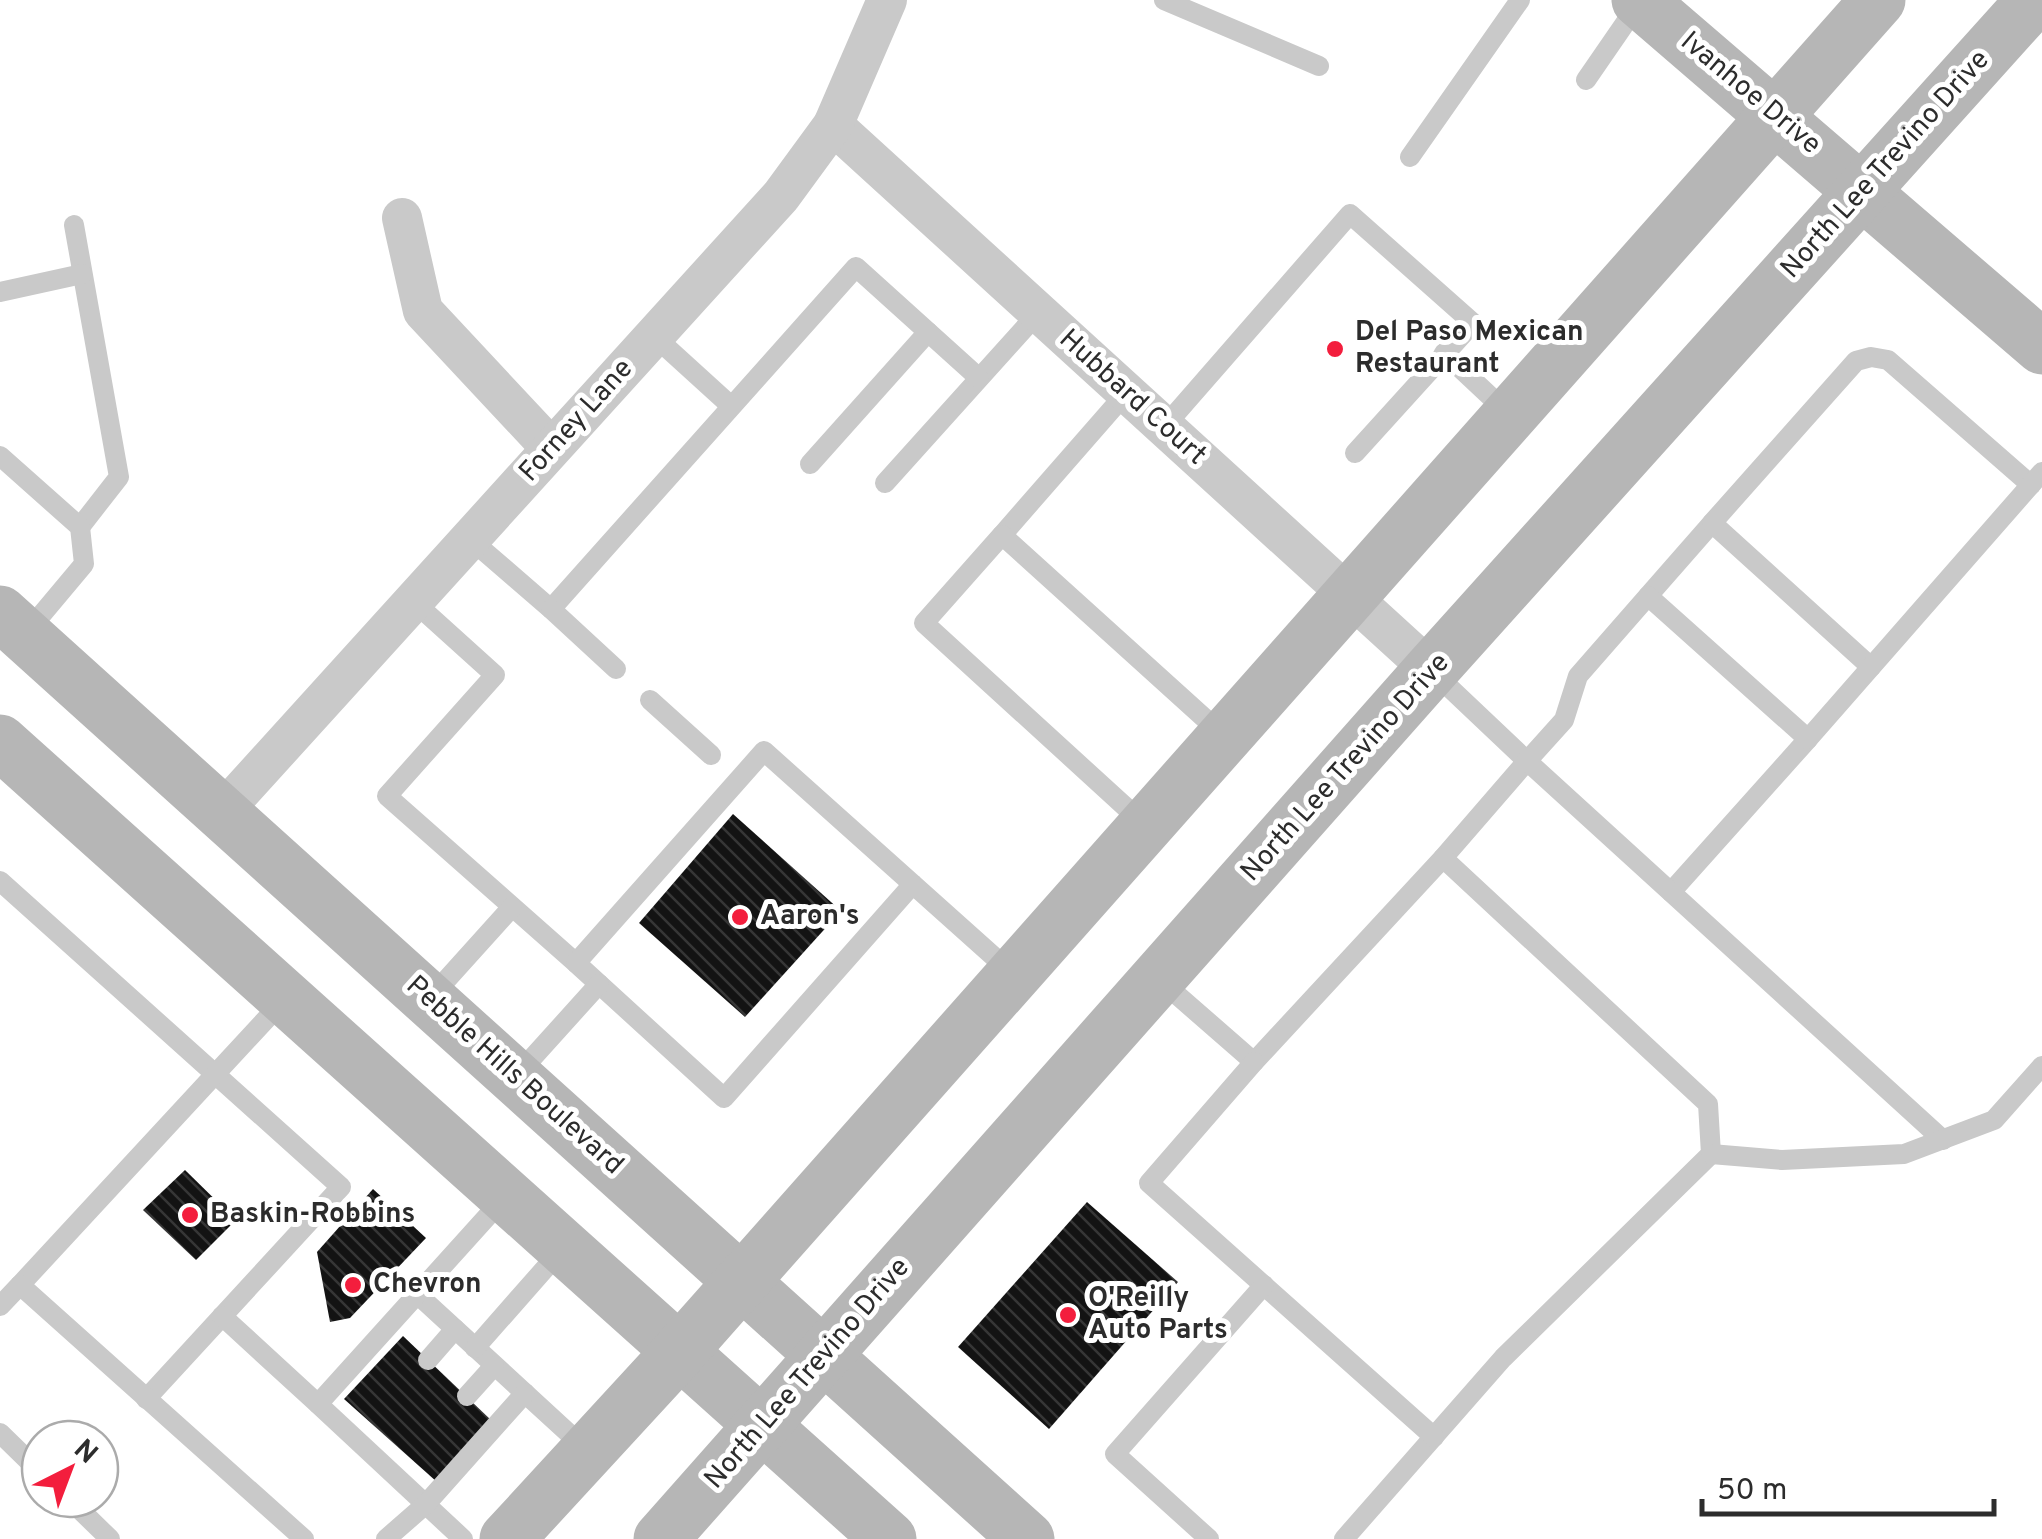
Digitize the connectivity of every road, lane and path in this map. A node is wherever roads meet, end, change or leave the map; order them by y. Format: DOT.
graph roads {
  1 [pos="886,0"];
  2 [pos="1164,0"];
  3 [pos="1520,0"];
  4 [pos="1640,0"];
  5 [pos="1878,0"];
  6 [pos="2034,0"];
  7 [pos="1319,66"];
  8 [pos="1586,80"];
  9 [pos="1776,114"];
  10 [pos="833,125"];
  11 [pos="1410,157"];
  12 [pos="1862,191"];
  13 [pos="402,218"];
  14 [pos="74,225"];
  15 [pos="82,274"];
  16 [pos="0,292"];
  17 [pos="1039,312"];
  18 [pos="928,332"];
  19 [pos="654,336"];
  20 [pos="2042,347"];
  21 [pos="1444,353"];
  22 [pos="980,378"];
  23 [pos="1126,392"];
  24 [pos="731,406"];
  25 [pos="1509,414"];
  26 [pos="1164,427"];
  27 [pos="552,448"];
  28 [pos="1355,453"];
  29 [pos="0,456"];
  30 [pos="810,464"];
  31 [pos="2036,478"];
  32 [pos="884,483"];
  33 [pos="1712,523"];
  34 [pos="80,527"];
  35 [pos="1002,535"];
  36 [pos="470,539"];
  37 [pos="1348,594"];
  38 [pos="1648,596"];
  39 [pos="413,601"];
  40 [pos="550,610"];
  41 [pos="12,624"];
  42 [pos="1871,667"];
  43 [pos="616,669"];
  44 [pos="1432,670"];
  45 [pos="650,700"];
  46 [pos="1223,736"];
  47 [pos="1808,739"];
  48 [pos="0,742"];
  49 [pos="712,755"];
  50 [pos="1528,761"];
  51 [pos="222,812"];
  52 [pos="1145,824"];
  53 [pos="1442,858"];
  54 [pos="0,881"];
  55 [pos="913,884"];
  56 [pos="1671,892"];
  57 [pos="512,907"];
  58 [pos="576,964"];
  59 [pos="1013,973"];
  60 [pos="1158,978"];
  61 [pos="599,984"];
  62 [pos="286,998"];
  63 [pos="429,999"];
  64 [pos="1254,1062"];
  65 [pos="2042,1066"];
  66 [pos="216,1073"];
  67 [pos="515,1078"];
  68 [pos="1943,1140"];
  69 [pos="1711,1154"];
  70 [pos="506,1194"];
  71 [pos="565,1246"];
  72 [pos="740,1281"];
  73 [pos="20,1285"];
  74 [pos="1264,1285"];
  75 [pos="416,1294"];
  76 [pos="0,1306"];
  77 [pos="222,1316"];
  78 [pos="455,1330"];
  79 [pos="476,1348"];
  80 [pos="681,1350"];
  81 [pos="824,1356"];
  82 [pos="428,1360"];
  83 [pos="494,1366"];
  84 [pos="525,1393"];
  85 [pos="466,1396"];
  86 [pos="146,1398"];
  87 [pos="318,1404"];
  88 [pos="371,1423"];
  89 [pos="765,1426"];
  90 [pos="0,1433"];
  91 [pos="1434,1436"];
  92 [pos="356,1440"];
  93 [pos="588,1451"];
  94 [pos="20,1452"];
  95 [pos="411,1459"];
  96 [pos="396,1476"];
  97 [pos="426,1504"];
  98 [pos="89,1519"];
  99 [pos="110,1539"];
  100 [pos="304,1539"];
  101 [pos="386,1539"];
  102 [pos="464,1539"];
  103 [pos="507,1539"];
  104 [pos="661,1539"];
  105 [pos="888,1539"];
  106 [pos="1027,1539"];
  107 [pos="1210,1539"];
  108 [pos="1344,1539"];
  1 -- 10 [label="street, Forney Lane"];
  2 -- 7 [label="lane"];
  3 -- 11 [label="lane"];
  4 -- 8 [label="lane"];
  4 -- 9 [label="main road, Ivanhoe Drive"];
  5 -- 9 [label="main road"];
  6 -- 12 [label="main road, North Lee Trevino Drive"];
  9 -- 12 [label="main road, Ivanhoe Drive"];
  9 -- 25 [label="main road"];
  10 -- 17 [label="street, Hubbard Court"];
  10 -- 19 [label="street, Forney Lane"];
  12 -- 20 [label="main road, Ivanhoe Drive"];
  12 -- 44 [label="main road, North Lee Trevino Drive"];
  13 -- 27 [label="street"];
  14 -- 15 [label="lane"];
  15 -- 16 [label="lane"];
  15 -- 34 [label="lane"];
  17 -- 22 [label="lane"];
  17 -- 23 [label="street, Hubbard Court"];
  18 -- 22 [label="lane"];
  18 -- 24 [label="lane"];
  18 -- 30 [label="lane"];
  19 -- 24 [label="lane"];
  19 -- 27 [label="street, Forney Lane"];
  21 -- 25 [label="lane"];
  21 -- 26 [label="lane"];
  21 -- 28 [label="lane"];
  22 -- 32 [label="lane"];
  23 -- 26 [label="street, Hubbard Court"];
  23 -- 35 [label="lane"];
  24 -- 40 [label="lane"];
  25 -- 37 [label="main road"];
  26 -- 37 [label="street, Hubbard Court"];
  27 -- 36 [label="street, Forney Lane"];
  29 -- 34 [label="lane"];
  31 -- 33 [label="lane"];
  31 -- 42 [label="lane"];
  33 -- 38 [label="lane"];
  33 -- 42 [label="lane"];
  34 -- 41 [label="lane"];
  35 -- 46 [label="lane"];
  35 -- 52 [label="lane"];
  36 -- 39 [label="street, Forney Lane"];
  36 -- 40 [label="lane"];
  37 -- 44 [label="street, Hubbard Court"];
  37 -- 46 [label="main road"];
  38 -- 47 [label="lane"];
  38 -- 50 [label="lane"];
  39 -- 51 [label="street, Forney Lane"];
  39 -- 57 [label="lane"];
  40 -- 43 [label="lane"];
  41 -- 51 [label="main road, Pebble Hills Boulevard"];
  42 -- 47 [label="lane"];
  44 -- 50 [label="lane"];
  44 -- 60 [label="main road, North Lee Trevino Drive"];
  45 -- 49 [label="lane"];
  46 -- 52 [label="main road"];
  47 -- 56 [label="lane"];
  48 -- 62 [label="main road"];
  50 -- 53 [label="lane"];
  50 -- 56 [label="lane"];
  51 -- 63 [label="main road, Pebble Hills Boulevard"];
  52 -- 59 [label="main road"];
  53 -- 64 [label="lane"];
  53 -- 69 [label="lane"];
  54 -- 66 [label="lane"];
  55 -- 58 [label="lane"];
  55 -- 59 [label="lane"];
  55 -- 61 [label="lane"];
  56 -- 68 [label="lane"];
  57 -- 58 [label="lane"];
  57 -- 63 [label="lane"];
  58 -- 61 [label="lane"];
  59 -- 72 [label="main road"];
  60 -- 64 [label="lane"];
  60 -- 81 [label="main road, North Lee Trevino Drive"];
  61 -- 67 [label="lane"];
  62 -- 66 [label="lane"];
  62 -- 70 [label="main road"];
  63 -- 67 [label="main road, Pebble Hills Boulevard"];
  64 -- 74 [label="lane"];
  65 -- 68 [label="lane"];
  66 -- 73 [label="lane"];
  66 -- 77 [label="lane"];
  67 -- 72 [label="main road, Pebble Hills Boulevard"];
  68 -- 69 [label="lane"];
  69 -- 91 [label="lane"];
  70 -- 71 [label="main road"];
  70 -- 75 [label="lane"];
  71 -- 79 [label="lane"];
  71 -- 80 [label="main road"];
  72 -- 80 [label="main road"];
  72 -- 81 [label="main road, Pebble Hills Boulevard"];
  73 -- 76 [label="lane"];
  73 -- 86 [label="lane"];
  74 -- 91 [label="lane"];
  74 -- 107 [label="lane"];
  75 -- 78 [label="lane"];
  75 -- 87 [label="lane"];
  77 -- 86 [label="lane"];
  77 -- 87 [label="lane"];
  78 -- 79 [label="lane"];
  78 -- 82 [label="lane"];
  79 -- 83 [label="lane"];
  80 -- 89 [label="main road"];
  80 -- 93 [label="main road"];
  81 -- 89 [label="main road, North Lee Trevino Drive"];
  81 -- 106 [label="main road, Pebble Hills Boulevard"];
  83 -- 84 [label="lane"];
  83 -- 85 [label="lane"];
  84 -- 93 [label="lane"];
  84 -- 97 [label="lane"];
  86 -- 100 [label="lane"];
  87 -- 92 [label="lane"];
  88 -- 92 [label="lane"];
  89 -- 104 [label="main road, North Lee Trevino Drive"];
  89 -- 105 [label="main road"];
  90 -- 94 [label="lane"];
  91 -- 108 [label="lane"];
  92 -- 96 [label="lane"];
  93 -- 103 [label="main road"];
  95 -- 96 [label="lane"];
  96 -- 97 [label="lane"];
  97 -- 101 [label="lane"];
  97 -- 102 [label="lane"];
  98 -- 99 [label="lane"];
}
